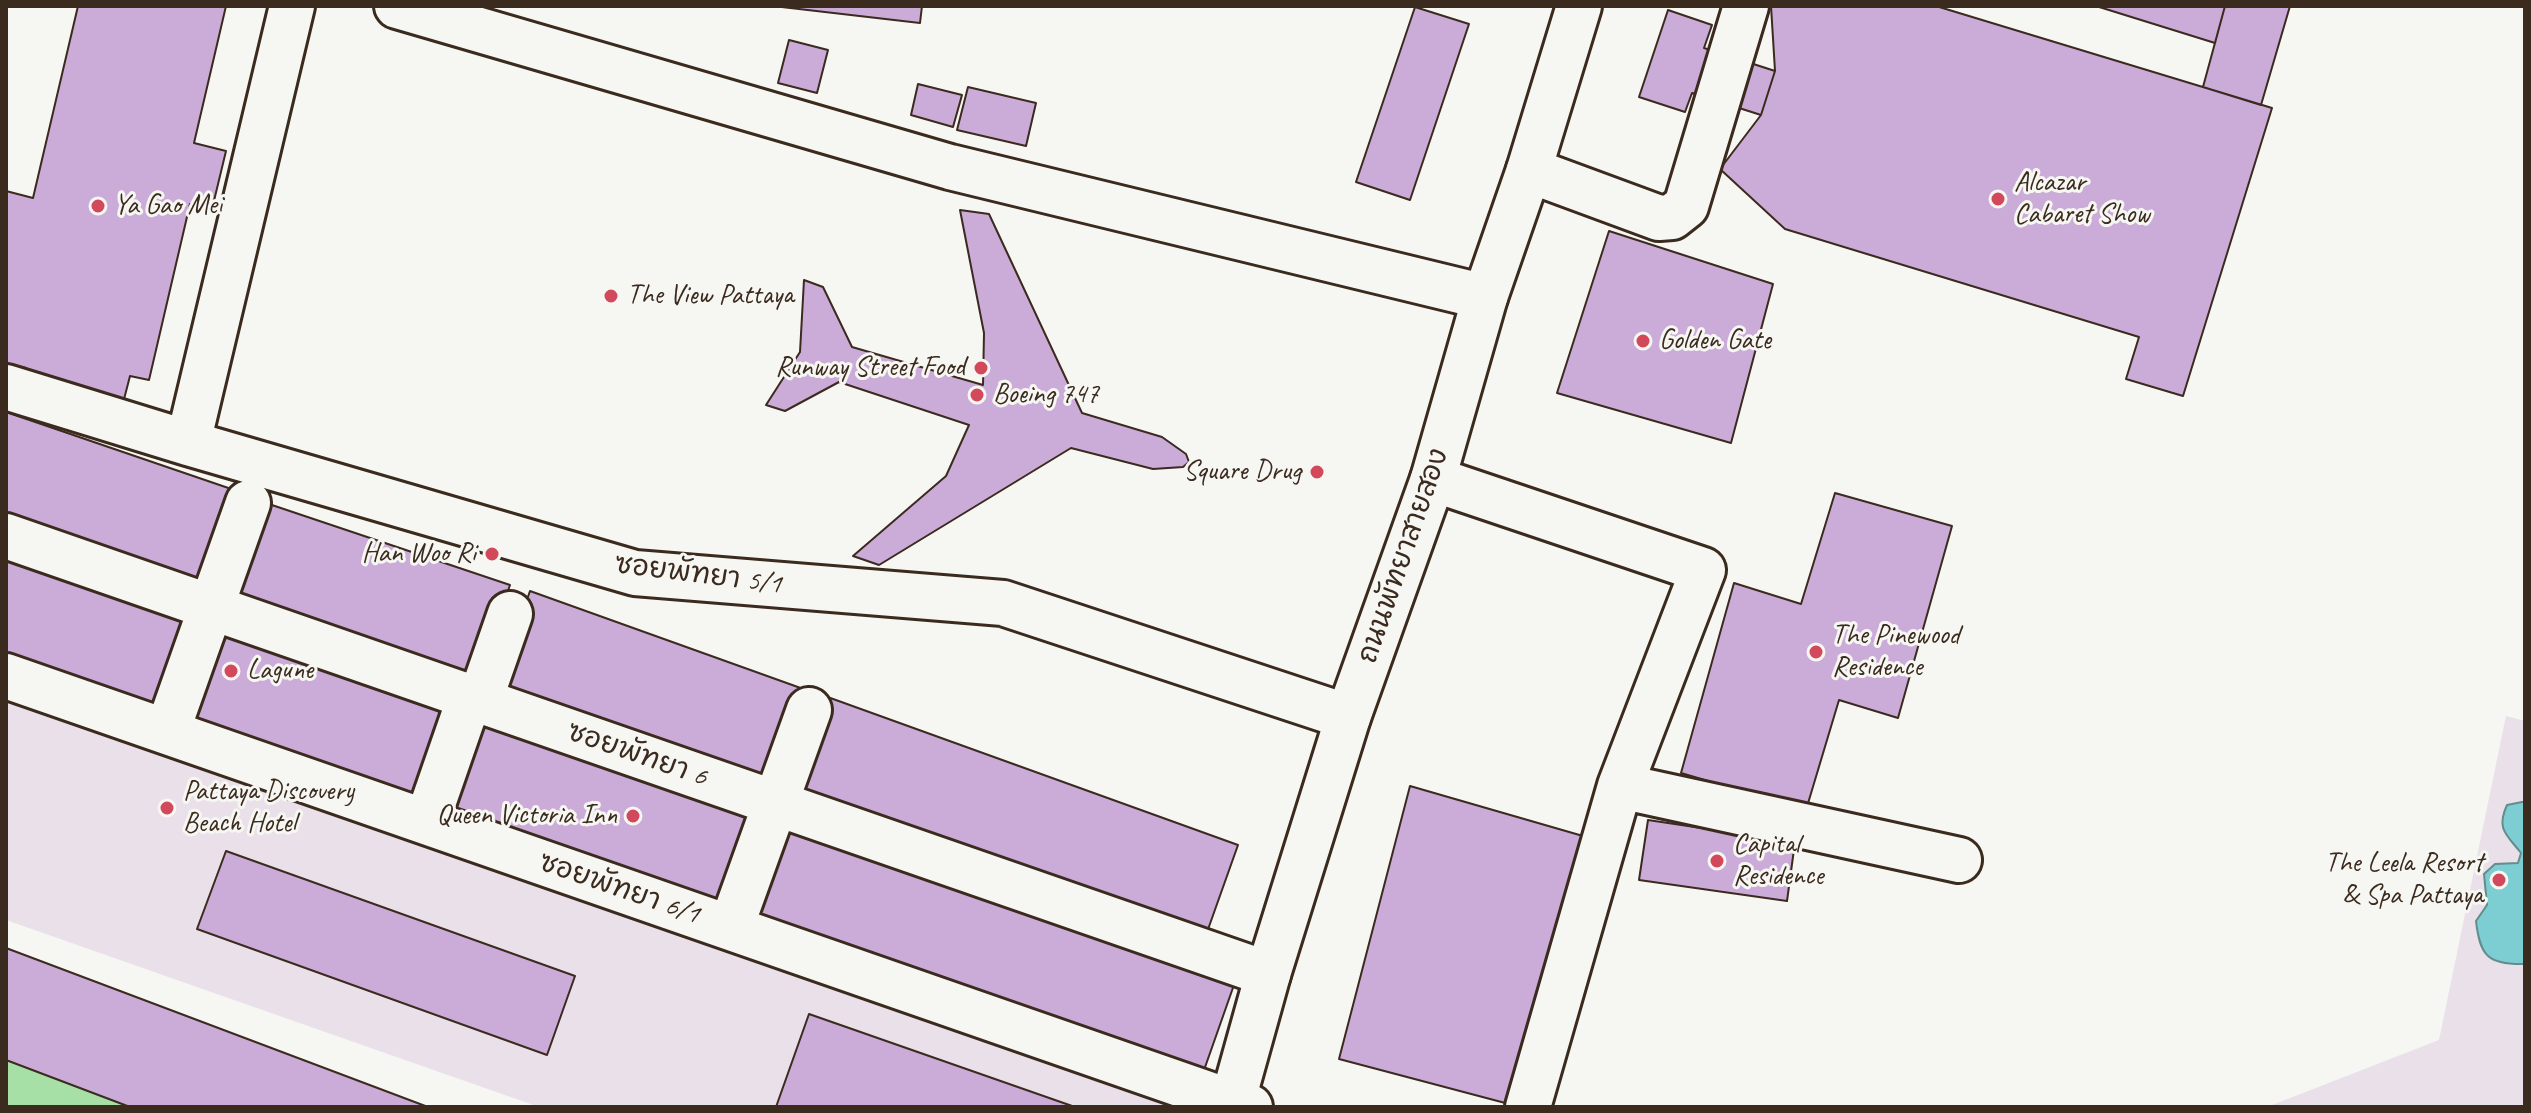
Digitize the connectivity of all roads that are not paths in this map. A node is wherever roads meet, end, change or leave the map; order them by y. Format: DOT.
graph roads {
  1 [pos="292,6"];
  2 [pos="397,6"];
  3 [pos="1579,6"];
  4 [pos="1746,6"];
  5 [pos="1529,170"];
  6 [pos="1485,297"];
  7 [pos="6,387"];
  8 [pos="188,443"];
  9 [pos="1433,479"];
  10 [pos="248,503"];
  11 [pos="6,536"];
  12 [pos="211,607"];
  13 [pos="510,614"];
  14 [pos="6,676"];
  15 [pos="475,699"];
  16 [pos="809,710"];
  17 [pos="1348,717"];
  18 [pos="167,732"];
  19 [pos="1620,786"];
  20 [pos="776,803"];
  21 [pos="427,821"];
  22 [pos="1959,860"];
  23 [pos="731,927"];
  24 [pos="1268,974"];
  25 [pos="1238,1106"];
  26 [pos="1528,1107"];
  1 -- 8 [label="street"];
  2 -- 6 [label="street"];
  3 -- 5 [label="street, ถนนพัทยาสายสอง"];
  4 -- 5 [label="street"];
  5 -- 6 [label="street, ถนนพัทยาสายสอง"];
  6 -- 9 [label="street, ถนนพัทยาสายสอง"];
  7 -- 8 [label="street, ซอยพัทยา 5/1"];
  8 -- 17 [label="street, ซอยพัทยา 5/1"];
  9 -- 17 [label="street, ถนนพัทยาสายสอง"];
  9 -- 19 [label="street"];
  10 -- 12 [label="street"];
  11 -- 12 [label="street, ซอยพัทยา 6"];
  12 -- 15 [label="street, ซอยพัทยา 6"];
  12 -- 18 [label="street"];
  13 -- 15 [label="street"];
  14 -- 18 [label="street, ซอยพัทยา 6/1"];
  15 -- 20 [label="street, ซอยพัทยา 6"];
  15 -- 21 [label="street"];
  16 -- 20 [label="street"];
  17 -- 24 [label="street, ถนนพัทยาสายสอง"];
  18 -- 21 [label="street, ซอยพัทยา 6/1"];
  19 -- 22 [label="street"];
  19 -- 26 [label="street"];
  20 -- 23 [label="street"];
  20 -- 24 [label="street, ซอยพัทยา 6"];
  21 -- 23 [label="street, ซอยพัทยา 6/1"];
  23 -- 25 [label="street, ซอยพัทยา 6/1"];
  24 -- 25 [label="street, ถนนพัทยาสายสอง"];
}
